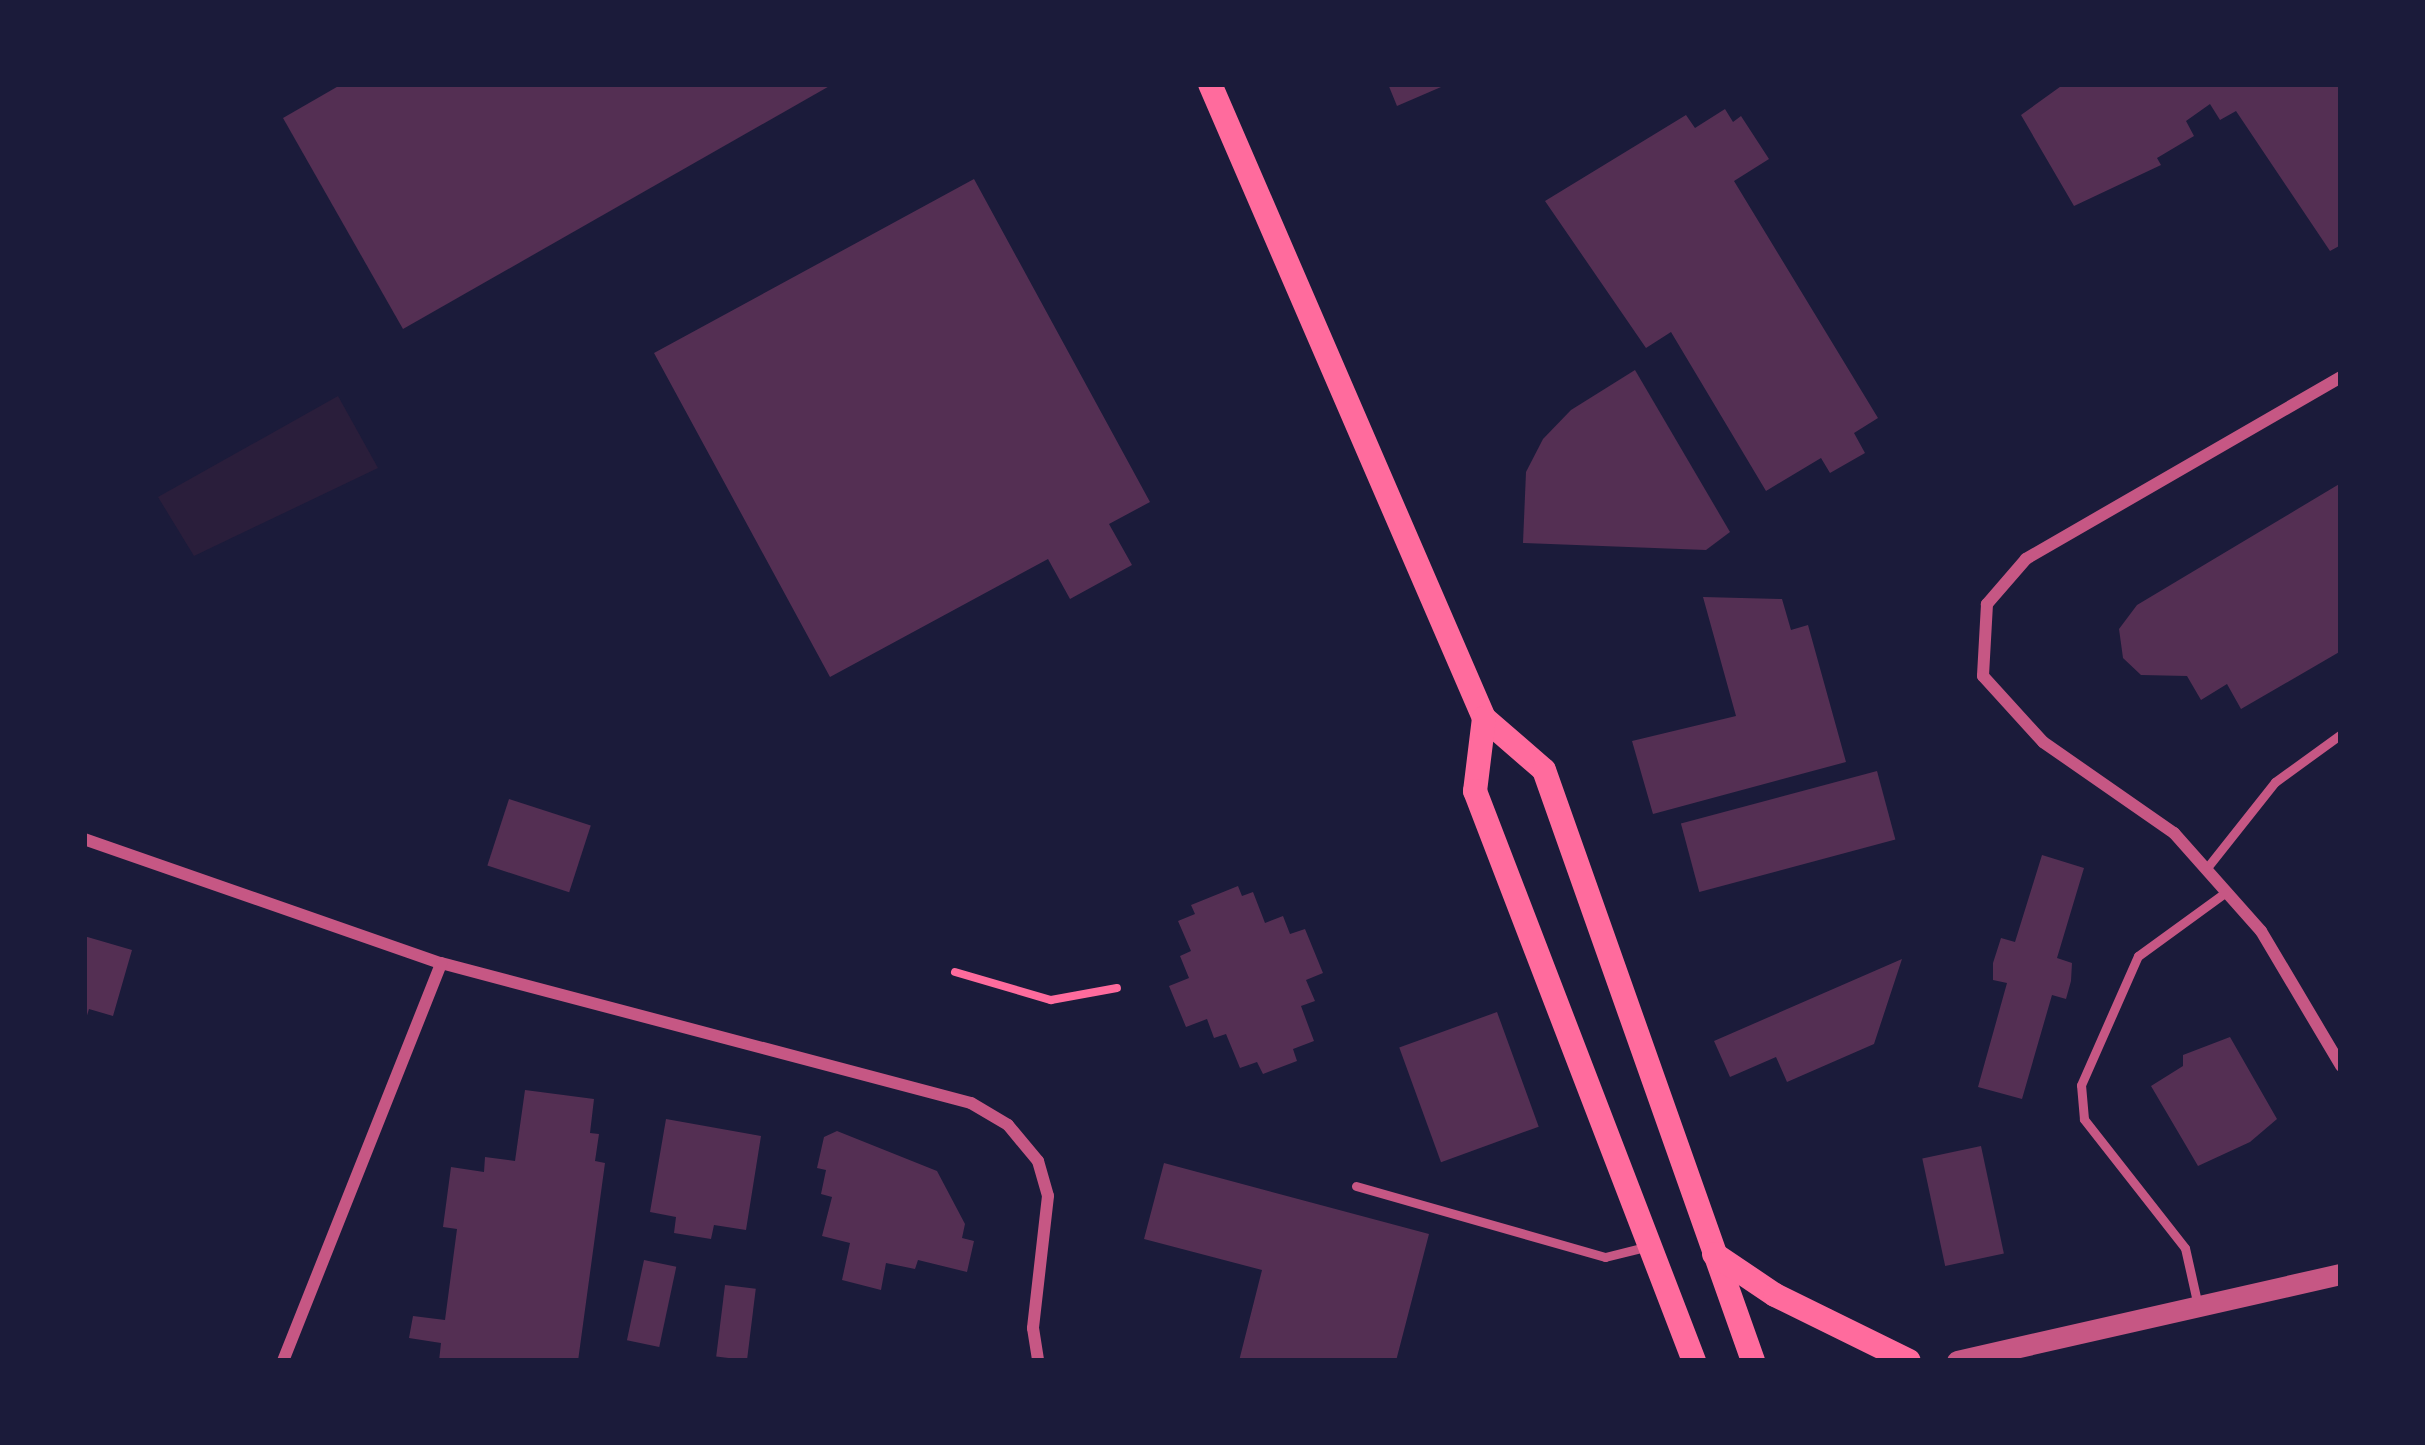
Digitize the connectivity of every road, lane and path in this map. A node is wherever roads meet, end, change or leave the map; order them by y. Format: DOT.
graph roads {
  1 [pos="1210,84"];
  2 [pos="2341,377"];
  3 [pos="1484,718"];
  4 [pos="2341,734"];
  5 [pos="84,839"];
  6 [pos="2206,869"];
  7 [pos="2226,892"];
  8 [pos="440,964"];
  9 [pos="955,972"];
  10 [pos="1117,988"];
  11 [pos="2341,1066"];
  12 [pos="1356,1186"];
  13 [pos="1649,1246"];
  14 [pos="1714,1254"];
  15 [pos="2341,1274"];
  16 [pos="2198,1306"];
  17 [pos="283,1361"];
  18 [pos="1038,1361"];
  19 [pos="1694,1361"];
  20 [pos="1753,1361"];
  21 [pos="1909,1361"];
  22 [pos="1957,1361"];
  1 -- 3 [label="main road"];
  2 -- 6 [label="street"];
  3 -- 13 [label="main road"];
  3 -- 14 [label="main road"];
  4 -- 6 [label="lane"];
  5 -- 8 [label="street"];
  6 -- 7 [label="street"];
  7 -- 11 [label="street"];
  7 -- 16 [label="lane"];
  8 -- 17 [label="street"];
  8 -- 18 [label="street"];
  9 -- 10 [label="path"];
  12 -- 13 [label="lane"];
  13 -- 19 [label="main road"];
  14 -- 20 [label="main road"];
  14 -- 21 [label="main road"];
  15 -- 16 [label="street"];
  16 -- 22 [label="street"];
}
